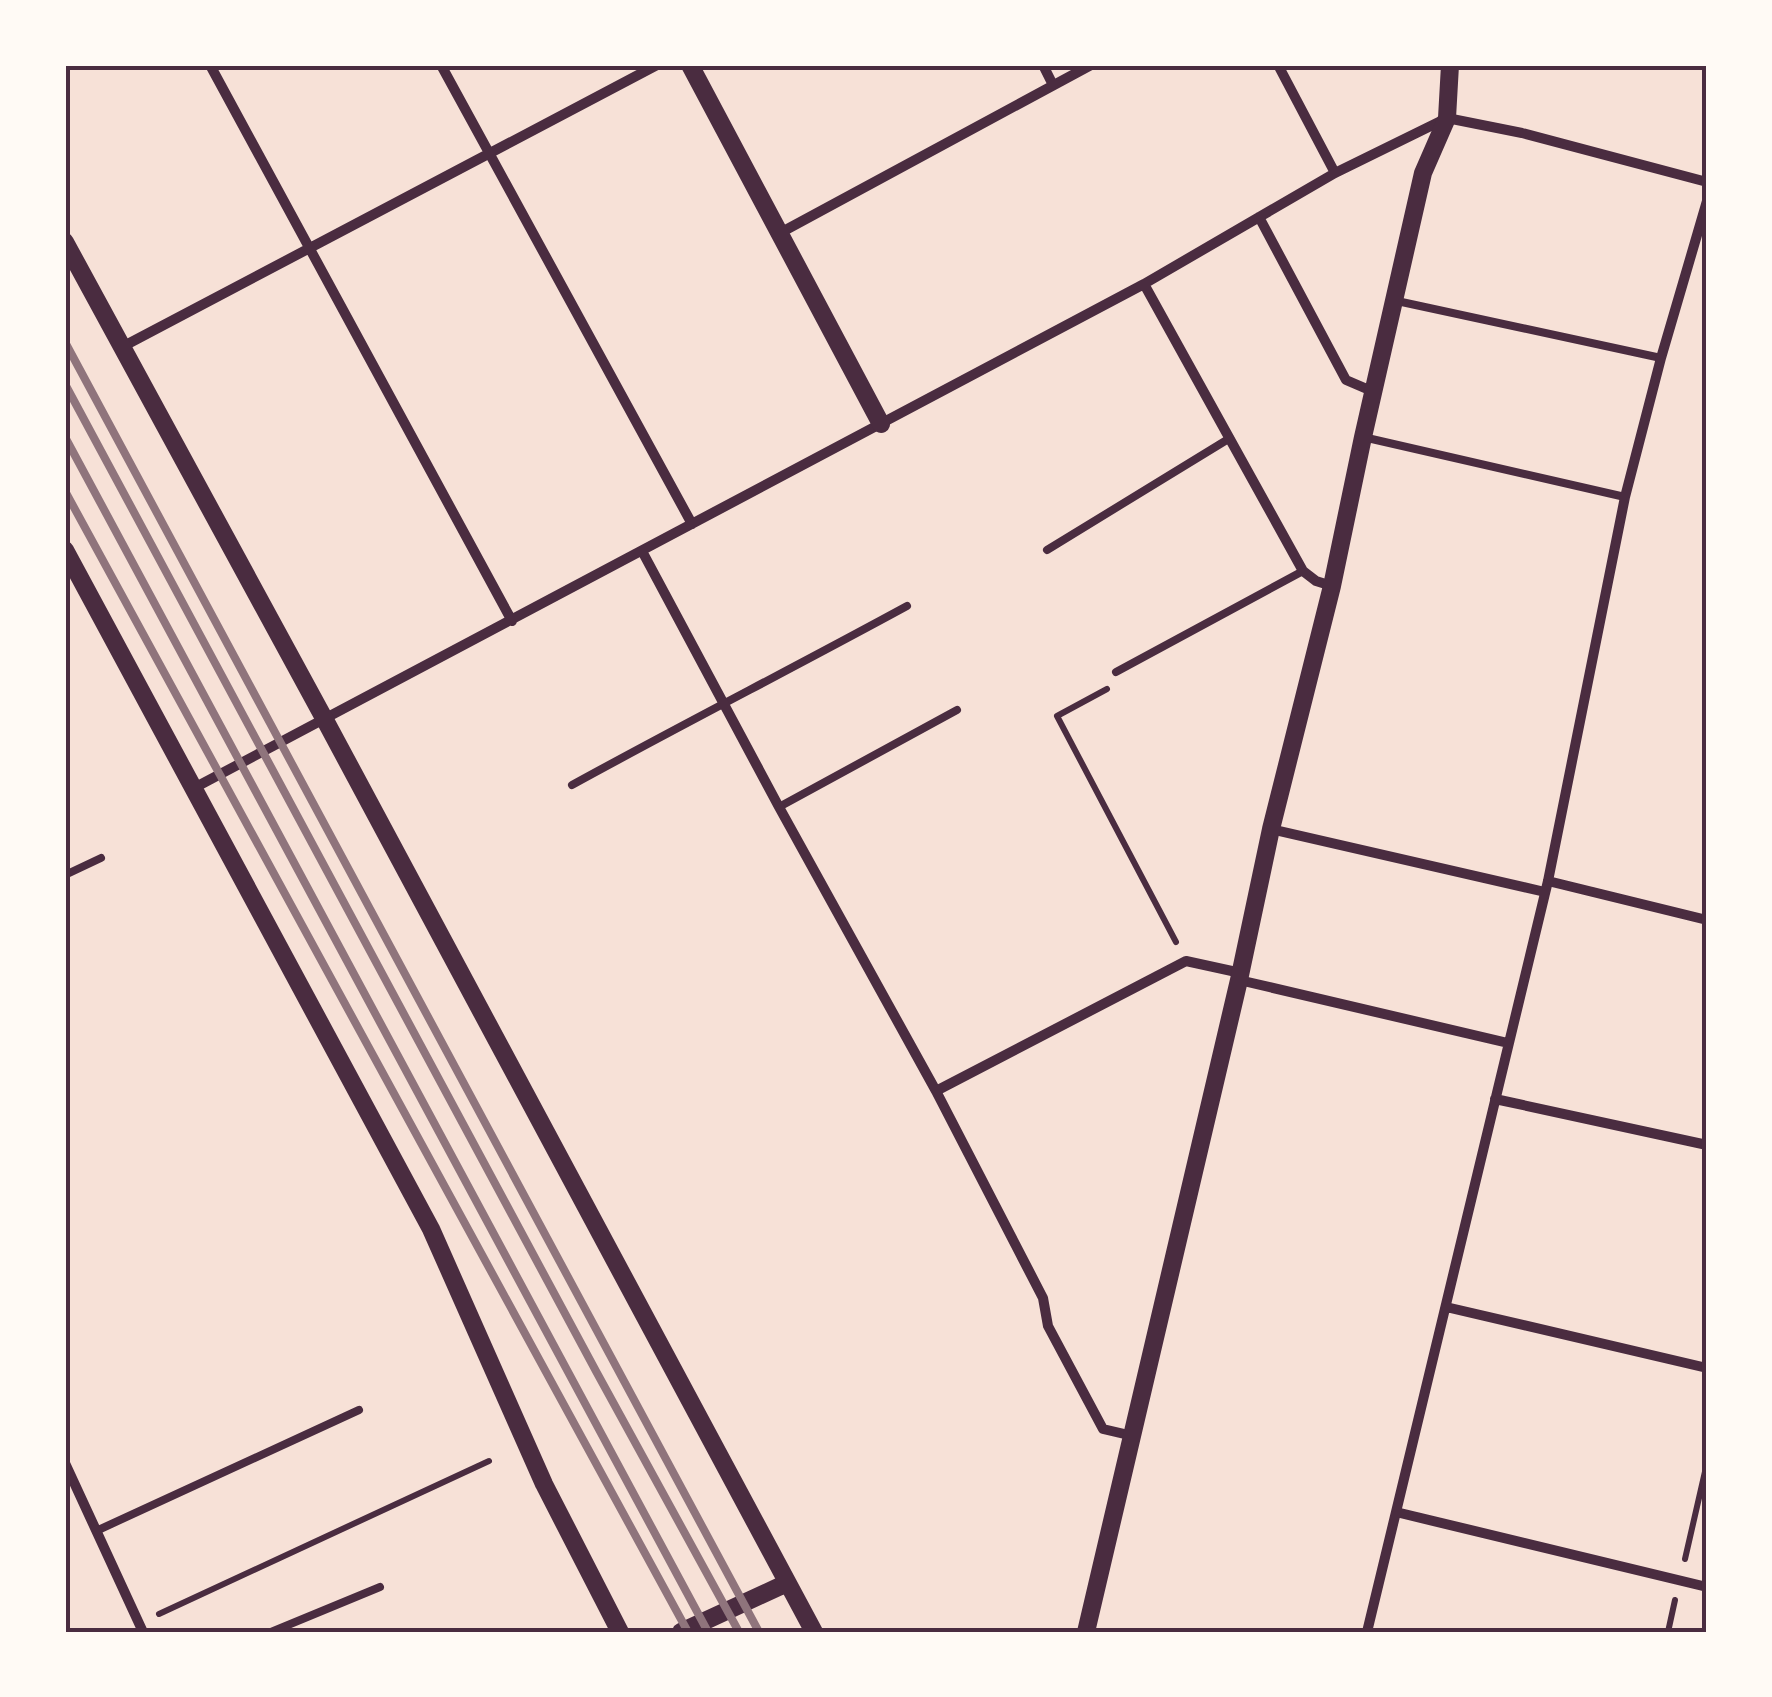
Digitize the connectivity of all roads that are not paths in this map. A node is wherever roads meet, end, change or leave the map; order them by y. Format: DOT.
graph roads {
  1 [pos="210,65"];
  2 [pos="442,65"];
  3 [pos="657,65"];
  4 [pos="690,65"];
  5 [pos="1043,65"];
  6 [pos="1091,65"];
  7 [pos="1278,65"];
  8 [pos="1450,65"];
  9 [pos="1054,85"];
  10 [pos="1447,118"];
  11 [pos="490,154"];
  12 [pos="1336,173"];
  13 [pos="1707,182"];
  14 [pos="1707,200"];
  15 [pos="1258,217"];
  16 [pos="780,233"];
  17 [pos="65,242"];
  18 [pos="309,248"];
  19 [pos="1144,284"];
  20 [pos="1395,300"];
  21 [pos="121,348"];
  22 [pos="1662,358"];
  23 [pos="1374,392"];
  24 [pos="882,424"];
  25 [pos="1230,438"];
  26 [pos="1363,438"];
  27 [pos="1626,497"];
  28 [pos="692,524"];
  29 [pos="65,550"];
  30 [pos="1048,550"];
  31 [pos="642,551"];
  32 [pos="1304,571"];
  33 [pos="1332,586"];
  34 [pos="907,606"];
  35 [pos="512,621"];
  36 [pos="1116,672"];
  37 [pos="725,705"];
  38 [pos="957,710"];
  39 [pos="325,720"];
  40 [pos="572,785"];
  41 [pos="194,788"];
  42 [pos="780,807"];
  43 [pos="1271,830"];
  44 [pos="102,858"];
  45 [pos="65,875"];
  46 [pos="1546,886"];
  47 [pos="1707,920"];
  48 [pos="1240,977"];
  49 [pos="1508,1042"];
  50 [pos="936,1091"];
  51 [pos="1495,1099"];
  52 [pos="1707,1145"];
  53 [pos="1446,1307"];
  54 [pos="1707,1368"];
  55 [pos="359,1410"];
  56 [pos="1134,1436"];
  57 [pos="65,1463"];
  58 [pos="1396,1512"];
  59 [pos="96,1531"];
  60 [pos="788,1583"];
  61 [pos="380,1586"];
  62 [pos="1707,1588"];
  63 [pos="141,1628"];
  64 [pos="271,1632"];
  65 [pos="620,1632"];
  66 [pos="681,1632"];
  67 [pos="814,1632"];
  68 [pos="1086,1632"];
  69 [pos="1368,1632"];
  1 -- 18 [label="street"];
  2 -- 11 [label="street"];
  3 -- 11 [label="street"];
  4 -- 16 [label="street"];
  5 -- 9 [label="street"];
  6 -- 9 [label="street"];
  7 -- 12 [label="street"];
  8 -- 10 [label="street"];
  9 -- 16 [label="street"];
  10 -- 12 [label="street"];
  10 -- 13 [label="street"];
  10 -- 20 [label="street"];
  11 -- 18 [label="street"];
  11 -- 28 [label="street"];
  12 -- 15 [label="street"];
  14 -- 22 [label="street"];
  15 -- 19 [label="street"];
  15 -- 23 [label="street"];
  16 -- 24 [label="street"];
  17 -- 21 [label="street"];
  18 -- 21 [label="street"];
  18 -- 35 [label="street"];
  19 -- 24 [label="street"];
  19 -- 25 [label="street"];
  20 -- 22 [label="lane"];
  20 -- 23 [label="street"];
  21 -- 39 [label="street"];
  22 -- 27 [label="street"];
  23 -- 26 [label="street"];
  24 -- 28 [label="street"];
  25 -- 30 [label="lane"];
  25 -- 32 [label="street"];
  26 -- 27 [label="lane"];
  26 -- 33 [label="street"];
  27 -- 46 [label="street"];
  28 -- 31 [label="street"];
  29 -- 41 [label="street"];
  31 -- 35 [label="street"];
  31 -- 37 [label="street"];
  32 -- 33 [label="street"];
  32 -- 36 [label="lane"];
  33 -- 43 [label="street"];
  34 -- 37 [label="lane"];
  35 -- 39 [label="street"];
  37 -- 40 [label="lane"];
  37 -- 42 [label="street"];
  38 -- 42 [label="lane"];
  39 -- 41 [label="street"];
  39 -- 60 [label="street"];
  41 -- 65 [label="street"];
  42 -- 50 [label="street"];
  43 -- 46 [label="street"];
  43 -- 48 [label="street"];
  44 -- 45 [label="lane"];
  46 -- 47 [label="street"];
  46 -- 49 [label="street"];
  48 -- 49 [label="street"];
  48 -- 50 [label="street"];
  48 -- 56 [label="street"];
  49 -- 51 [label="street"];
  50 -- 56 [label="street"];
  51 -- 52 [label="street"];
  51 -- 53 [label="street"];
  53 -- 54 [label="street"];
  53 -- 58 [label="street"];
  55 -- 59 [label="lane"];
  56 -- 68 [label="street"];
  57 -- 59 [label="street"];
  58 -- 62 [label="street"];
  58 -- 69 [label="street"];
  59 -- 63 [label="street"];
  60 -- 66 [label="street"];
  60 -- 67 [label="street"];
  61 -- 64 [label="lane"];
}
